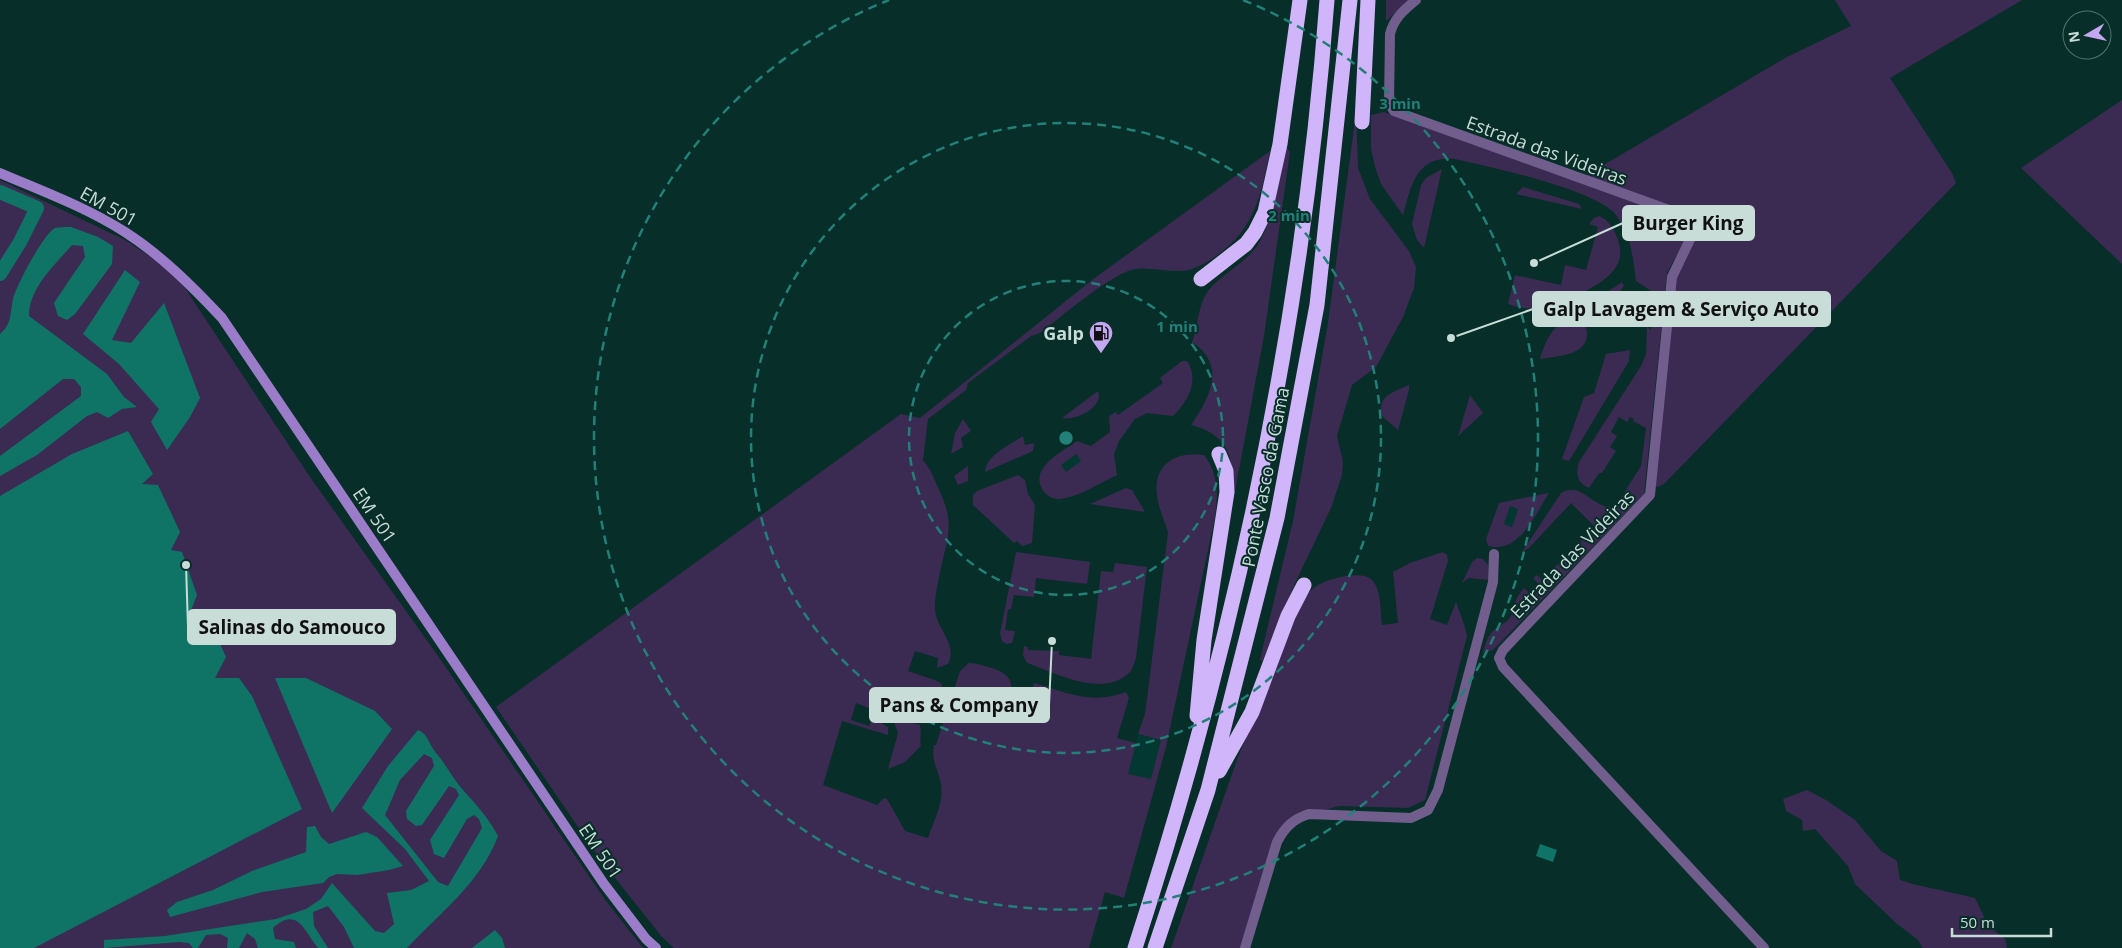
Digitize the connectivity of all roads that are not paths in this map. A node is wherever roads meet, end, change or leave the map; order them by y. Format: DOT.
graph roads {
  1 [pos="1300,0"];
  2 [pos="1326,0"];
  3 [pos="1350,0"];
  4 [pos="1368,0"];
  5 [pos="1416,0"];
  6 [pos="1362,122"];
  7 [pos="0,173"];
  8 [pos="1200,279"];
  9 [pos="1219,454"];
  10 [pos="1494,554"];
  11 [pos="1304,585"];
  12 [pos="1191,764"];
  13 [pos="1208,790"];
  14 [pos="656,948"];
  15 [pos="1135,948"];
  16 [pos="1155,948"];
  17 [pos="1245,948"];
  18 [pos="1764,948"];
  1 -- 8 [label="highway"];
  2 -- 12 [label="highway, Ponte Vasco da Gama"];
  3 -- 13 [label="highway, Ponte Vasco da Gama"];
  4 -- 6 [label="highway"];
  5 -- 18 [label="street, Estrada das Videiras"];
  7 -- 14 [label="main road, EM 501 / EM 501"];
  9 -- 12 [label="highway"];
  10 -- 17 [label="street"];
  11 -- 13 [label="highway"];
  12 -- 15 [label="highway, Ponte Vasco da Gama"];
  13 -- 16 [label="highway, Ponte Vasco da Gama"];
}
